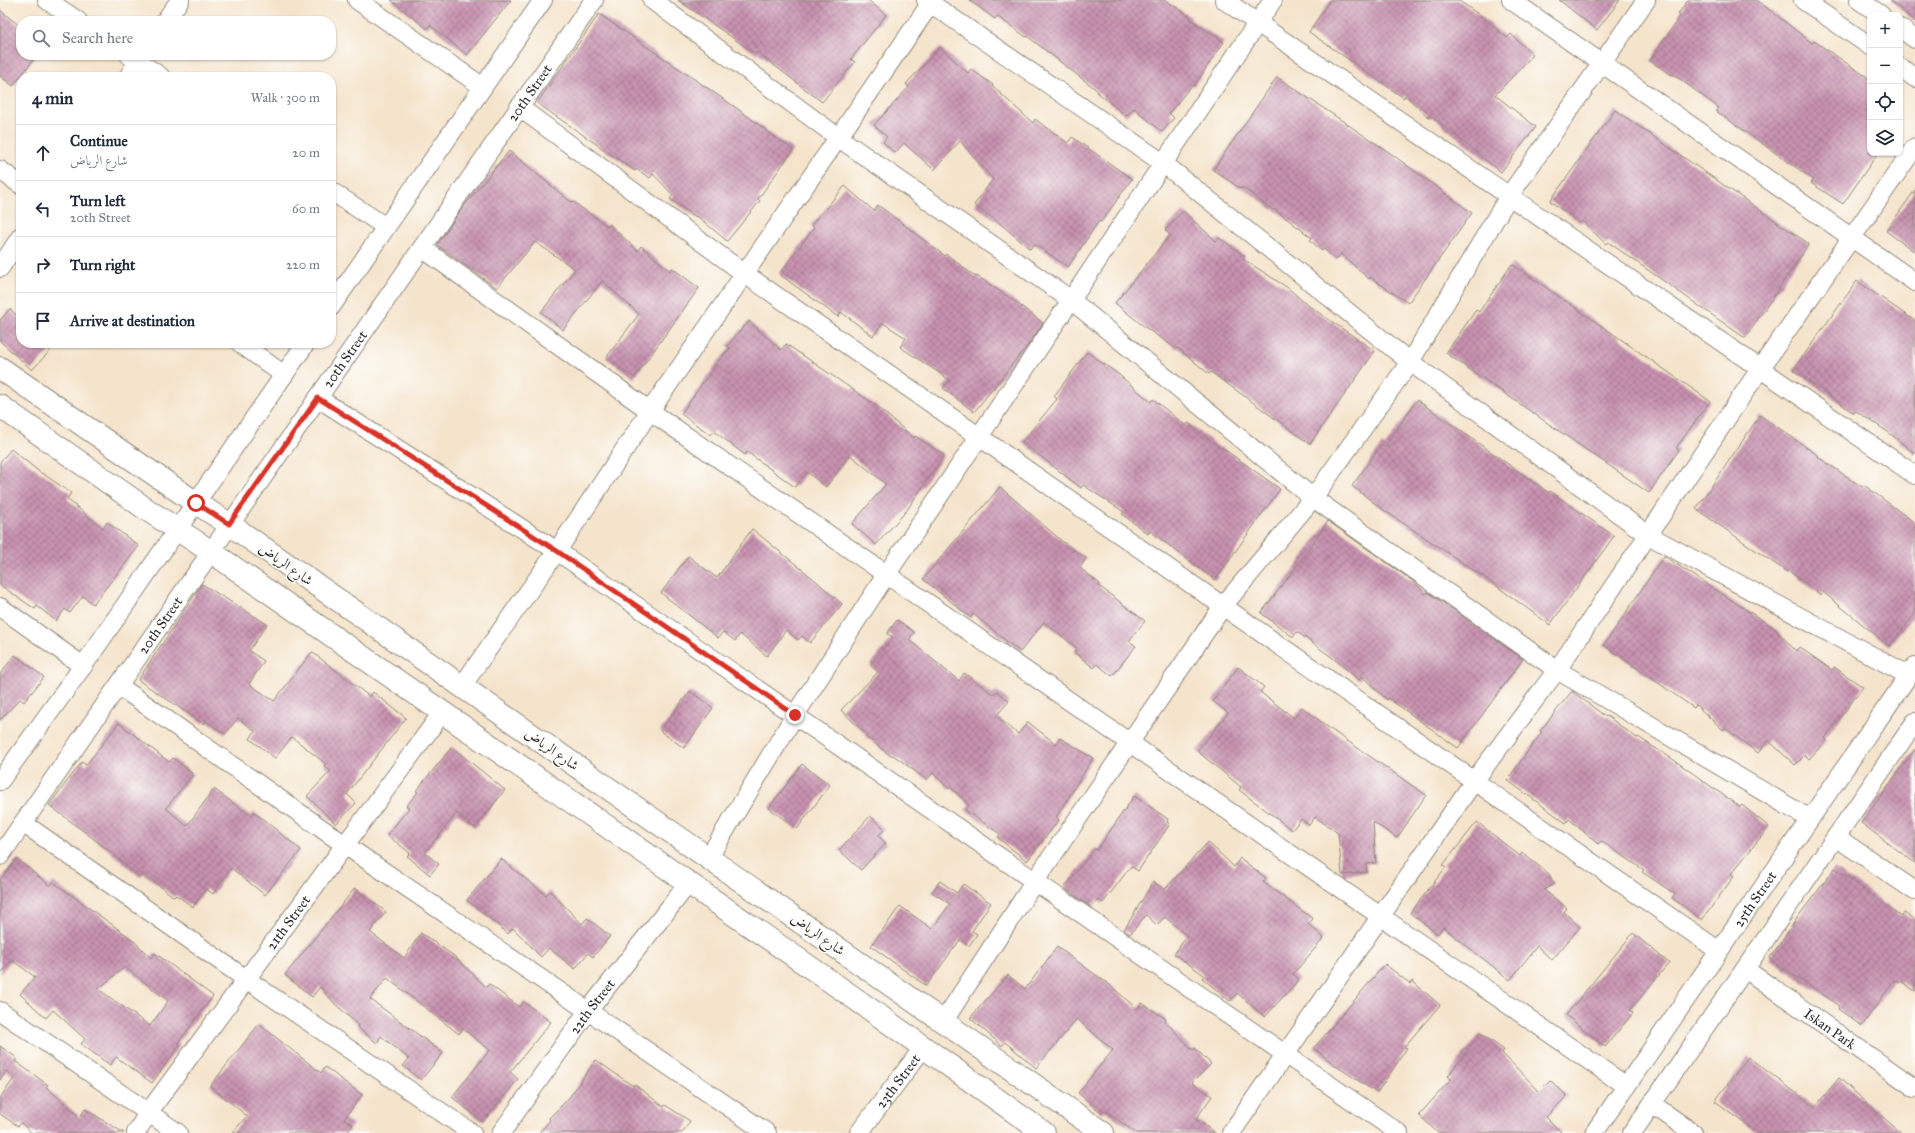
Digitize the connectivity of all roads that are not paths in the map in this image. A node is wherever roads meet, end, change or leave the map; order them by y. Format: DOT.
graph roads {
  1 [pos="47,0"];
  2 [pos="180,0"];
  3 [pos="357,0"];
  4 [pos="543,0"];
  5 [pos="594,0"];
  6 [pos="652,0"];
  7 [pos="1224,0"];
  8 [pos="1273,0"];
  9 [pos="1512,0"];
  10 [pos="1646,0"];
  11 [pos="1803,0"];
  12 [pos="1859,0"];
  13 [pos="930,1"];
  14 [pos="1877,12"];
  15 [pos="71,16"];
  16 [pos="169,16"];
  17 [pos="1257,23"];
  18 [pos="1903,30"];
  19 [pos="1915,39"];
  20 [pos="1867,44"];
  21 [pos="135,60"];
  22 [pos="140,60"];
  23 [pos="1602,63"];
  24 [pos="1903,69"];
  25 [pos="130,72"];
  26 [pos="155,72"];
  27 [pos="1915,78"];
  28 [pos="483,87"];
  29 [pos="519,107"];
  30 [pos="839,138"];
  31 [pos="1915,147"];
  32 [pos="1163,163"];
  33 [pos="0,170"];
  34 [pos="16,181"];
  35 [pos="336,194"];
  36 [pos="1509,196"];
  37 [pos="386,227"];
  38 [pos="1852,238"];
  39 [pos="16,244"];
  40 [pos="422,248"];
  41 [pos="0,268"];
  42 [pos="745,274"];
  43 [pos="1915,282"];
  44 [pos="336,300"];
  45 [pos="1071,300"];
  46 [pos="247,348"];
  47 [pos="303,348"];
  48 [pos="1410,362"];
  49 [pos="0,368"];
  50 [pos="1760,369"];
  51 [pos="284,375"];
  52 [pos="318,398"];
  53 [pos="0,406"];
  54 [pos="650,411"];
  55 [pos="979,436"];
  56 [pos="1915,475"];
  57 [pos="1313,498"];
  58 [pos="196,503"];
  59 [pos="229,524"];
  60 [pos="177,530"];
  61 [pos="1648,535"];
  62 [pos="210,551"];
  63 [pos="557,551"];
  64 [pos="886,574"];
  65 [pos="1223,606"];
  66 [pos="0,607"];
  67 [pos="83,666"];
  68 [pos="1557,670"];
  69 [pos="1911,670"];
  70 [pos="119,686"];
  71 [pos="462,686"];
  72 [pos="442,713"];
  73 [pos="795,715"];
  74 [pos="1915,722"];
  75 [pos="1129,742"];
  76 [pos="0,781"];
  77 [pos="1474,781"];
  78 [pos="1810,819"];
  79 [pos="23,823"];
  80 [pos="1836,837"];
  81 [pos="345,845"];
  82 [pos="0,856"];
  83 [pos="709,857"];
  84 [pos="1035,881"];
  85 [pos="688,884"];
  86 [pos="1915,891"];
  87 [pos="1380,916"];
  88 [pos="1719,951"];
  89 [pos="1745,969"];
  90 [pos="246,979"];
  91 [pos="0,1010"];
  92 [pos="588,1011"];
  93 [pos="943,1022"];
  94 [pos="923,1048"];
  95 [pos="1286,1055"];
  96 [pos="1626,1086"];
  97 [pos="1915,1088"];
  98 [pos="1652,1104"];
  99 [pos="148,1113"];
  100 [pos="136,1133"];
  101 [pos="178,1133"];
  102 [pos="472,1133"];
  103 [pos="501,1133"];
  104 [pos="767,1133"];
  105 [pos="859,1133"];
  106 [pos="1044,1133"];
  107 [pos="1103,1133"];
  108 [pos="1231,1133"];
  109 [pos="1399,1133"];
  110 [pos="1594,1133"];
  111 [pos="1632,1133"];
  112 [pos="1693,1133"];
  1 -- 15 [label="street"];
  2 -- 16 [label="street"];
  3 -- 28 [label="street"];
  4 -- 28 [label="street"];
  5 -- 29 [label="street, 20th Street"];
  6 -- 30 [label="street"];
  7 -- 17 [label="street"];
  8 -- 17 [label="street"];
  9 -- 23 [label="street"];
  10 -- 23 [label="street"];
  11 -- 20 [label="street"];
  12 -- 14 [label="street"];
  13 -- 30 [label="street"];
  13 -- 32 [label="street"];
  17 -- 32 [label="street"];
  17 -- 36 [label="street"];
  18 -- 19 [label="street"];
  21 -- 25 [label="street"];
  22 -- 26 [label="street"];
  23 -- 36 [label="street"];
  23 -- 38 [label="street"];
  24 -- 27 [label="street"];
  28 -- 37 [label="street"];
  29 -- 40 [label="street, 20th Street"];
  29 -- 42 [label="street"];
  30 -- 42 [label="street"];
  30 -- 45 [label="street"];
  31 -- 38 [label="street"];
  32 -- 45 [label="street"];
  32 -- 48 [label="street"];
  33 -- 34 [label="street"];
  35 -- 37 [label="street"];
  36 -- 48 [label="street"];
  36 -- 50 [label="street"];
  37 -- 44 [label="street"];
  38 -- 43 [label="street"];
  38 -- 50 [label="street"];
  39 -- 41 [label="street"];
  40 -- 52 [label="street, 20th Street"];
  40 -- 54 [label="street"];
  42 -- 54 [label="street"];
  42 -- 55 [label="street"];
  45 -- 55 [label="street"];
  45 -- 57 [label="street"];
  46 -- 51 [label="street"];
  47 -- 51 [label="street"];
  48 -- 57 [label="street"];
  48 -- 61 [label="street"];
  49 -- 58 [label="main road, شارع الرياض"];
  50 -- 56 [label="street"];
  50 -- 61 [label="street"];
  51 -- 58 [label="street"];
  52 -- 59 [label="street, 20th Street"];
  52 -- 63 [label="street"];
  53 -- 60 [label="main road"];
  54 -- 63 [label="street"];
  54 -- 64 [label="street"];
  55 -- 64 [label="street"];
  55 -- 65 [label="street"];
  57 -- 65 [label="street"];
  57 -- 68 [label="street"];
  58 -- 59 [label="main road, شارع الرياض"];
  58 -- 60 [label="street"];
  59 -- 62 [label="street, 20th Street"];
  59 -- 71 [label="main road, شارع الرياض"];
  60 -- 62 [label="main road"];
  60 -- 67 [label="street"];
  61 -- 68 [label="street"];
  61 -- 69 [label="street"];
  62 -- 70 [label="street, 20th Street"];
  62 -- 72 [label="main road"];
  63 -- 71 [label="street"];
  63 -- 73 [label="street"];
  64 -- 73 [label="street"];
  64 -- 75 [label="street"];
  65 -- 75 [label="street"];
  65 -- 77 [label="street"];
  66 -- 67 [label="street"];
  67 -- 76 [label="street"];
  68 -- 77 [label="street"];
  68 -- 78 [label="street"];
  69 -- 78 [label="street, 25th Street"];
  70 -- 79 [label="street, 20th Street"];
  70 -- 81 [label="street"];
  71 -- 83 [label="main road, شارع الرياض"];
  72 -- 81 [label="street, 21th Street"];
  72 -- 85 [label="main road"];
  73 -- 83 [label="street"];
  73 -- 84 [label="street"];
  74 -- 80 [label="street"];
  75 -- 84 [label="street"];
  75 -- 87 [label="street"];
  77 -- 87 [label="street"];
  77 -- 88 [label="street"];
  78 -- 88 [label="street, 25th Street"];
  79 -- 82 [label="street, 20th Street"];
  79 -- 90 [label="street"];
  80 -- 86 [label="street"];
  80 -- 89 [label="street"];
  81 -- 90 [label="street, 21th Street"];
  81 -- 92 [label="street"];
  83 -- 93 [label="main road, شارع الرياض"];
  84 -- 93 [label="street"];
  84 -- 95 [label="street"];
  85 -- 92 [label="street, 22th Street"];
  85 -- 94 [label="main road"];
  87 -- 95 [label="street"];
  87 -- 96 [label="street"];
  88 -- 96 [label="street, 25th Street"];
  89 -- 97 [label="street, Iskan Park"];
  89 -- 98 [label="street"];
  90 -- 99 [label="street, 21th Street"];
  90 -- 102 [label="street"];
  91 -- 99 [label="street"];
  92 -- 103 [label="street, 22th Street"];
  92 -- 104 [label="street"];
  93 -- 107 [label="main road, شارع الرياض"];
  94 -- 105 [label="street, 23th Street"];
  94 -- 106 [label="main road"];
  95 -- 108 [label="street"];
  95 -- 109 [label="street"];
  96 -- 110 [label="street, 25th Street"];
  98 -- 111 [label="street"];
  98 -- 112 [label="street"];
  99 -- 100 [label="street, 21th Street"];
  99 -- 101 [label="street"];
}
